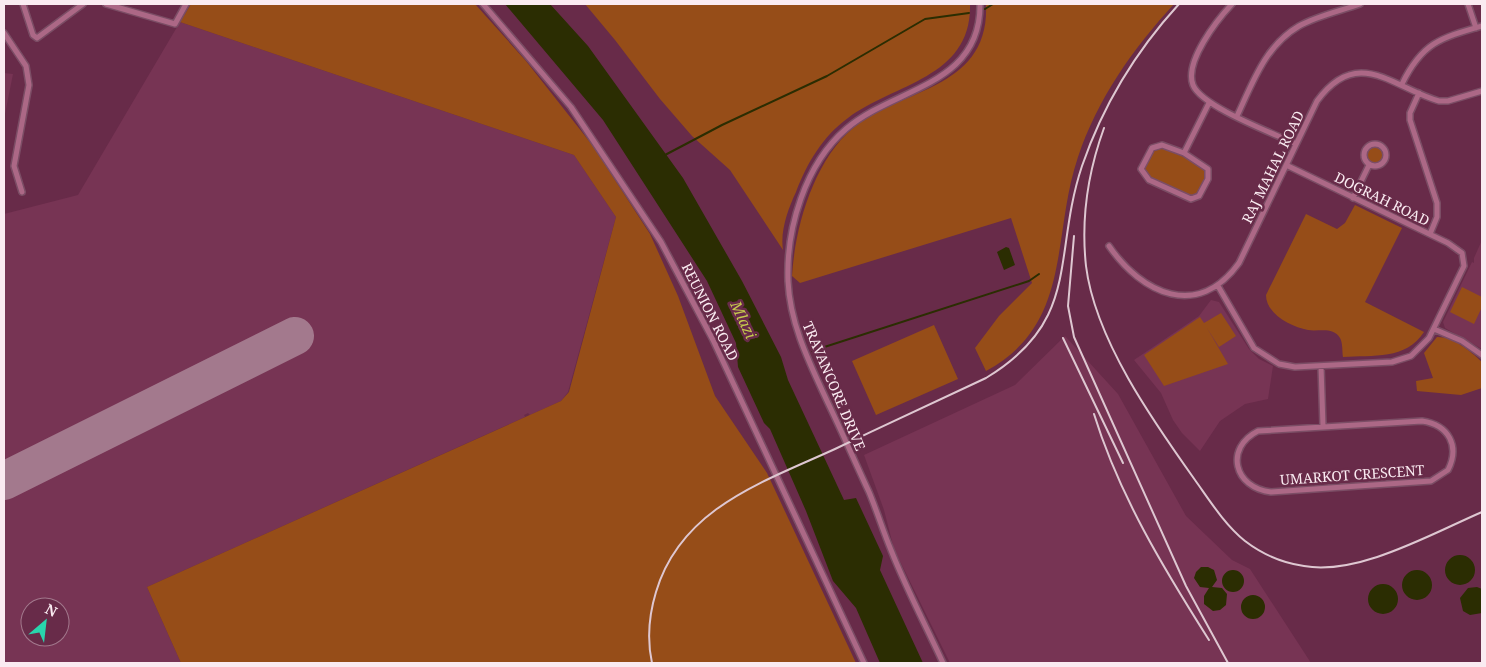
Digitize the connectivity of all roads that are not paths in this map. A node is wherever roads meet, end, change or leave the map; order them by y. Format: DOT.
graph roads {
  1 [pos="23,4"];
  2 [pos="83,4"];
  3 [pos="106,4"];
  4 [pos="186,4"];
  5 [pos="483,4"];
  6 [pos="980,4"];
  7 [pos="1232,4"];
  8 [pos="1360,4"];
  9 [pos="1468,4"];
  10 [pos="1479,27"];
  11 [pos="4,33"];
  12 [pos="1402,84"];
  13 [pos="1482,91"];
  14 [pos="1419,93"];
  15 [pos="1209,103"];
  16 [pos="1237,116"];
  17 [pos="1296,144"];
  18 [pos="1184,154"];
  19 [pos="1369,164"];
  20 [pos="1286,165"];
  21 [pos="22,192"];
  22 [pos="1353,198"];
  23 [pos="1430,234"];
  24 [pos="1109,246"];
  25 [pos="1218,286"];
  26 [pos="1434,329"];
  27 [pos="1482,355"];
  28 [pos="1321,366"];
  29 [pos="1323,426"];
  30 [pos="864,663"];
  31 [pos="943,663"];
  1 -- 2 [label="street"];
  3 -- 4 [label="street"];
  5 -- 30 [label="street, REUNION ROAD"];
  6 -- 31 [label="street, TRAVANCORE DRIVE"];
  7 -- 15 [label="street"];
  8 -- 16 [label="street"];
  9 -- 10 [label="street"];
  10 -- 12 [label="street"];
  11 -- 21 [label="street"];
  12 -- 14 [label="street, RAJ MAHAL ROAD"];
  12 -- 17 [label="street, RAJ MAHAL ROAD"];
  13 -- 14 [label="street, RAJ MAHAL ROAD"];
  14 -- 23 [label="street"];
  15 -- 16 [label="street"];
  15 -- 18 [label="street"];
  16 -- 17 [label="street"];
  17 -- 20 [label="street, RAJ MAHAL ROAD"];
  18 -- 18 [label="street"];
  19 -- 19 [label="street"];
  19 -- 22 [label="street"];
  20 -- 22 [label="street, DOGRAH ROAD"];
  20 -- 25 [label="street, RAJ MAHAL ROAD"];
  22 -- 23 [label="street, DOGRAH ROAD"];
  23 -- 26 [label="street, DOGRAH ROAD"];
  24 -- 25 [label="street, RAJ MAHAL ROAD"];
  25 -- 28 [label="street"];
  26 -- 27 [label="street"];
  26 -- 28 [label="street"];
  28 -- 29 [label="street"];
  29 -- 29 [label="street, UMARKOT CRESCENT"];
}
